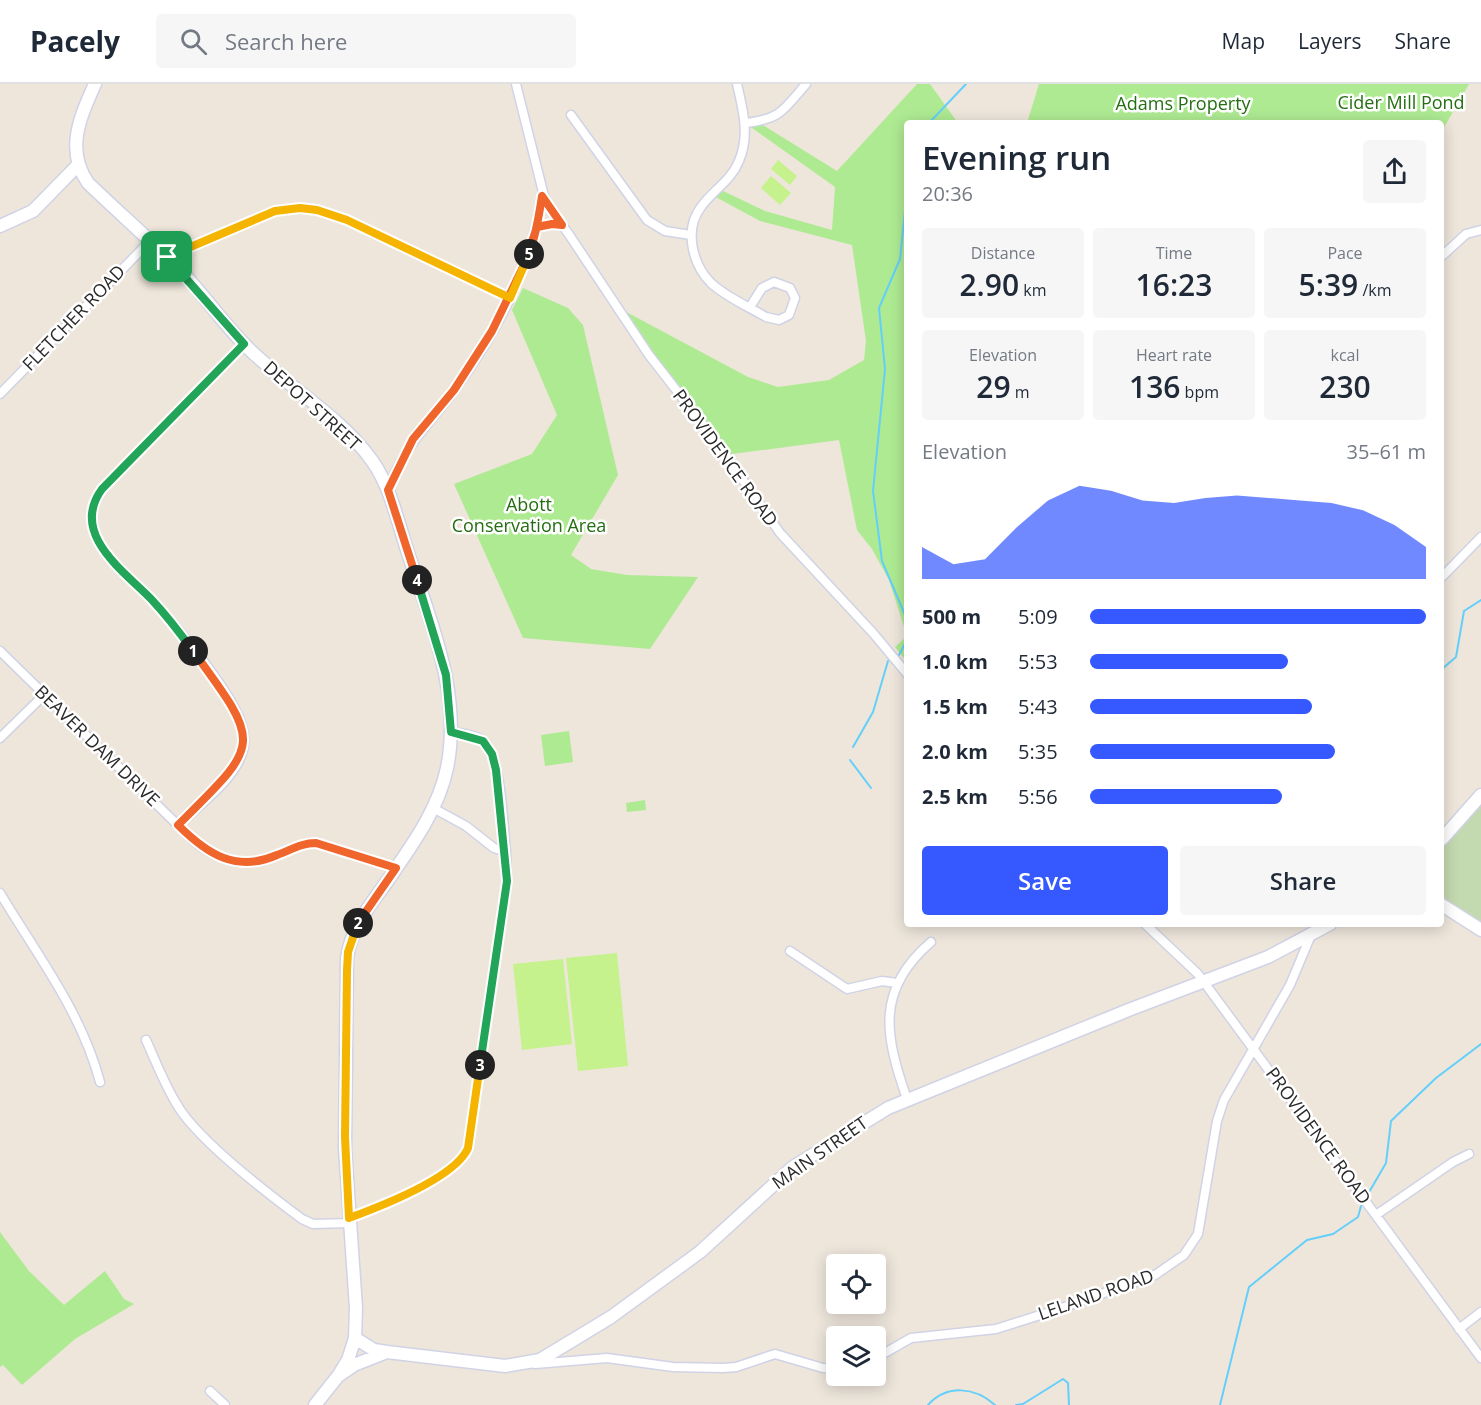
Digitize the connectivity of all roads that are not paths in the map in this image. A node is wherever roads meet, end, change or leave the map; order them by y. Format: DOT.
graph roads {
  1 [pos="95,84"];
  2 [pos="516,84"];
  3 [pos="737,84"];
  4 [pos="806,84"];
  5 [pos="571,115"];
  6 [pos="745,123"];
  7 [pos="77,166"];
  8 [pos="542,196"];
  9 [pos="562,225"];
  10 [pos="0,226"];
  11 [pos="537,227"];
  12 [pos="1481,230"];
  13 [pos="691,235"];
  14 [pos="149,242"];
  15 [pos="1444,254"];
  16 [pos="167,257"];
  17 [pos="510,298"];
  18 [pos="750,308"];
  19 [pos="244,344"];
  20 [pos="0,394"];
  21 [pos="388,492"];
  22 [pos="1481,537"];
  23 [pos="1444,575"];
  24 [pos="0,651"];
  25 [pos="904,670"];
  26 [pos="44,695"];
  27 [pos="451,732"];
  28 [pos="0,738"];
  29 [pos="1481,795"];
  30 [pos="434,808"];
  31 [pos="178,825"];
  32 [pos="1444,837"];
  33 [pos="506,852"];
  34 [pos="396,868"];
  35 [pos="0,893"];
  36 [pos="1444,905"];
  37 [pos="1148,927"];
  38 [pos="1325,927"];
  39 [pos="1481,930"];
  40 [pos="1311,935"];
  41 [pos="931,942"];
  42 [pos="790,951"];
  43 [pos="1203,981"];
  44 [pos="897,983"];
  45 [pos="146,1040"];
  46 [pos="1253,1046"];
  47 [pos="100,1082"];
  48 [pos="907,1099"];
  49 [pos="1469,1154"];
  50 [pos="1376,1215"];
  51 [pos="349,1221"];
  52 [pos="1481,1312"];
  53 [pos="1459,1329"];
  54 [pos="355,1338"];
  55 [pos="387,1352"];
  56 [pos="886,1352"];
  57 [pos="1481,1358"];
  58 [pos="528,1364"];
  59 [pos="826,1368"];
  60 [pos="338,1376"];
  61 [pos="210,1391"];
  62 [pos="225,1405"];
  63 [pos="315,1405"];
  1 -- 7 [label="main road"];
  2 -- 8 [label="street, PROVIDENCE ROAD"];
  3 -- 6 [label="street"];
  4 -- 6 [label="street"];
  5 -- 13 [label="street"];
  6 -- 13 [label="street"];
  7 -- 10 [label="main road"];
  7 -- 14 [label="main road, DEPOT STREET"];
  8 -- 9 [label="street, PROVIDENCE ROAD"];
  8 -- 11 [label="street"];
  9 -- 11 [label="street"];
  9 -- 25 [label="street, PROVIDENCE ROAD"];
  11 -- 17 [label="street"];
  12 -- 15 [label="street"];
  13 -- 18 [label="street"];
  14 -- 16 [label="main road, DEPOT STREET"];
  14 -- 20 [label="street, FLETCHER ROAD"];
  16 -- 17 [label="street"];
  16 -- 19 [label="main road, DEPOT STREET"];
  17 -- 21 [label="street"];
  18 -- 18 [label="street"];
  19 -- 21 [label="main road, DEPOT STREET"];
  19 -- 31 [label="street"];
  21 -- 27 [label="main road, DEPOT STREET"];
  22 -- 23 [label="street"];
  24 -- 26 [label="street, BEAVER DAM DRIVE"];
  26 -- 28 [label="street"];
  26 -- 31 [label="street, BEAVER DAM DRIVE"];
  27 -- 30 [label="main road, DEPOT STREET"];
  27 -- 33 [label="street"];
  29 -- 32 [label="main road"];
  30 -- 33 [label="street"];
  30 -- 34 [label="main road, DEPOT STREET"];
  31 -- 34 [label="street, BEAVER DAM DRIVE"];
  33 -- 51 [label="street"];
  34 -- 51 [label="main road, DEPOT STREET"];
  35 -- 47 [label="street"];
  36 -- 39 [label="main road"];
  37 -- 43 [label="street, PROVIDENCE ROAD"];
  38 -- 40 [label="main road, MAIN STREET"];
  40 -- 43 [label="main road, MAIN STREET"];
  40 -- 46 [label="street, LELAND ROAD"];
  41 -- 44 [label="street"];
  42 -- 44 [label="street"];
  43 -- 46 [label="street, PROVIDENCE ROAD"];
  43 -- 48 [label="main road, MAIN STREET"];
  44 -- 48 [label="street"];
  45 -- 51 [label="street"];
  46 -- 50 [label="street, PROVIDENCE ROAD"];
  46 -- 56 [label="street, LELAND ROAD"];
  48 -- 58 [label="main road, MAIN STREET"];
  49 -- 50 [label="street"];
  50 -- 53 [label="street, PROVIDENCE ROAD"];
  51 -- 54 [label="main road, DEPOT STREET"];
  52 -- 53 [label="street"];
  53 -- 57 [label="street, PROVIDENCE ROAD"];
  54 -- 55 [label="main road"];
  54 -- 60 [label="main road, DEPOT STREET"];
  55 -- 58 [label="main road, MAIN STREET"];
  55 -- 60 [label="main road, MAIN STREET"];
  58 -- 59 [label="street"];
  60 -- 63 [label="main road, MAIN STREET"];
  61 -- 62 [label="street"];
}
